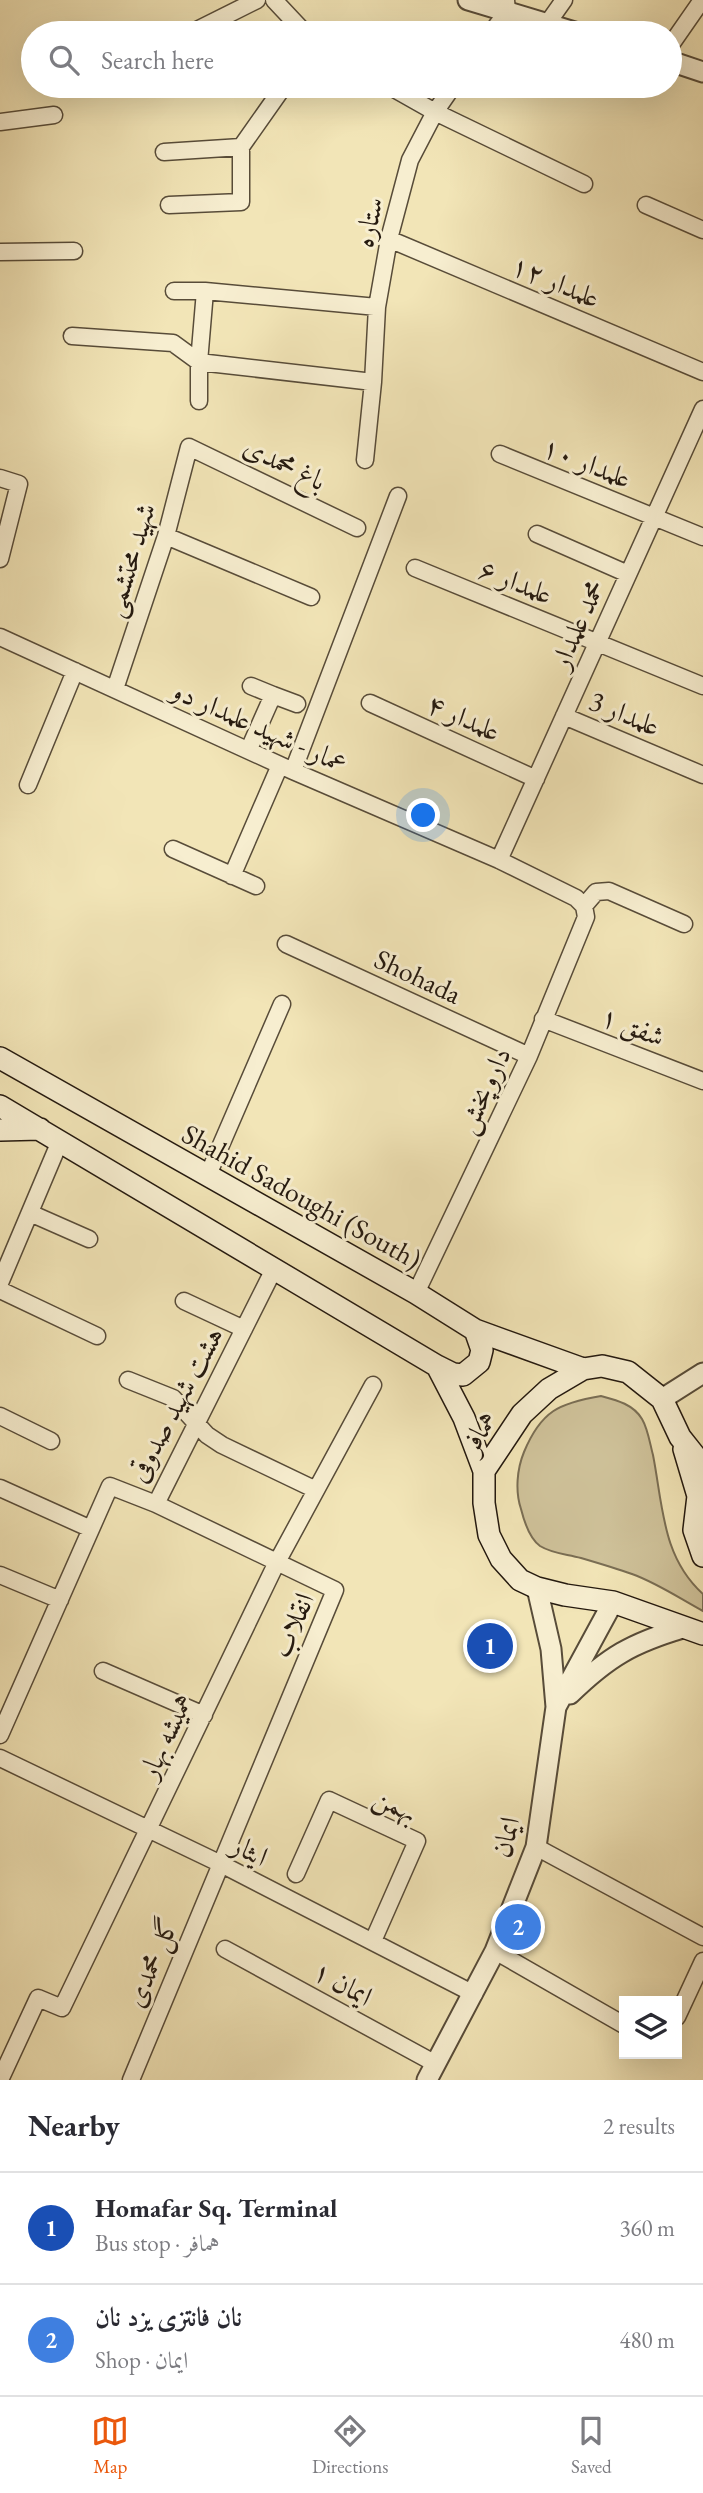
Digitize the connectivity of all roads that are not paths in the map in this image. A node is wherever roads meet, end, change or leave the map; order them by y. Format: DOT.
graph roads {
  1 [pos="257,0"];
  2 [pos="274,0"];
  3 [pos="468,0"];
  4 [pos="564,0"];
  5 [pos="702,0"];
  6 [pos="506,6"];
  7 [pos="215,21"];
  8 [pos="294,21"];
  9 [pos="540,21"];
  10 [pos="549,21"];
  11 [pos="682,29"];
  12 [pos="682,65"];
  13 [pos="703,72"];
  14 [pos="276,98"];
  15 [pos="410,98"];
  16 [pos="445,98"];
  17 [pos="435,112"];
  18 [pos="54,115"];
  19 [pos="0,122"];
  20 [pos="241,148"];
  21 [pos="164,152"];
  22 [pos="584,184"];
  23 [pos="169,205"];
  24 [pos="646,205"];
  25 [pos="703,230"];
  26 [pos="389,239"];
  27 [pos="74,251"];
  28 [pos="0,252"];
  29 [pos="174,290"];
  30 [pos="205,291"];
  31 [pos="377,307"];
  32 [pos="72,336"];
  33 [pos="199,362"];
  34 [pos="703,372"];
  35 [pos="373,382"];
  36 [pos="200,401"];
  37 [pos="703,409"];
  38 [pos="189,446"];
  39 [pos="500,454"];
  40 [pos="365,460"];
  41 [pos="0,478"];
  42 [pos="398,496"];
  43 [pos="654,518"];
  44 [pos="357,528"];
  45 [pos="537,534"];
  46 [pos="166,536"];
  47 [pos="703,537"];
  48 [pos="0,559"];
  49 [pos="415,568"];
  50 [pos="628,574"];
  51 [pos="311,597"];
  52 [pos="0,637"];
  53 [pos="597,643"];
  54 [pos="75,671"];
  55 [pos="251,686"];
  56 [pos="703,686"];
  57 [pos="115,689"];
  58 [pos="273,695"];
  59 [pos="370,703"];
  60 [pos="296,704"];
  61 [pos="564,716"];
  62 [pos="248,749"];
  63 [pos="287,768"];
  64 [pos="703,775"];
  65 [pos="536,779"];
  66 [pos="28,785"];
  67 [pos="173,849"];
  68 [pos="499,860"];
  69 [pos="232,876"];
  70 [pos="256,886"];
  71 [pos="584,906"];
  72 [pos="684,925"];
  73 [pos="286,944"];
  74 [pos="282,1004"];
  75 [pos="543,1019"];
  76 [pos="529,1056"];
  77 [pos="0,1058"];
  78 [pos="703,1081"];
  79 [pos="0,1106"];
  80 [pos="41,1129"];
  81 [pos="0,1130"];
  82 [pos="60,1141"];
  83 [pos="208,1175"];
  84 [pos="30,1213"];
  85 [pos="89,1239"];
  86 [pos="274,1269"];
  87 [pos="0,1283"];
  88 [pos="0,1290"];
  89 [pos="416,1293"];
  90 [pos="184,1301"];
  91 [pos="244,1329"];
  92 [pos="475,1329"];
  93 [pos="97,1336"];
  94 [pos="437,1366"];
  95 [pos="583,1369"];
  96 [pos="703,1373"];
  97 [pos="128,1380"];
  98 [pos="373,1385"];
  99 [pos="662,1399"];
  100 [pos="0,1416"];
  101 [pos="197,1424"];
  102 [pos="680,1437"];
  103 [pos="51,1441"];
  104 [pos="703,1466"];
  105 [pos="484,1471"];
  106 [pos="0,1488"];
  107 [pos="316,1490"];
  108 [pos="701,1499"];
  109 [pos="156,1504"];
  110 [pos="91,1529"];
  111 [pos="703,1556"];
  112 [pos="276,1564"];
  113 [pos="0,1575"];
  114 [pos="537,1588"];
  115 [pos="60,1600"];
  116 [pos="613,1602"];
  117 [pos="695,1634"];
  118 [pos="103,1671"];
  119 [pos="7,1701"];
  120 [pos="556,1707"];
  121 [pos="204,1714"];
  122 [pos="0,1735"];
  123 [pos="0,1758"];
  124 [pos="149,1832"];
  125 [pos="536,1847"];
  126 [pos="220,1864"];
  127 [pos="296,1874"];
  128 [pos="703,1937"];
  129 [pos="373,1941"];
  130 [pos="225,1949"];
  131 [pos="495,1951"];
  132 [pos="703,1961"];
  133 [pos="474,1994"];
  134 [pos="682,2006"];
  135 [pos="619,2022"];
  136 [pos="431,2072"];
  137 [pos="1,2080"];
  138 [pos="131,2080"];
  1 -- 7 [label="street"];
  2 -- 8 [label="street"];
  3 -- 6 [label="street"];
  4 -- 10 [label="street"];
  5 -- 11 [label="street"];
  6 -- 9 [label="street"];
  12 -- 13 [label="street"];
  14 -- 20 [label="street"];
  15 -- 17 [label="street"];
  16 -- 17 [label="street, ستاره"];
  17 -- 22 [label="street"];
  17 -- 26 [label="street, ستاره"];
  18 -- 19 [label="street"];
  20 -- 21 [label="street"];
  20 -- 23 [label="street"];
  24 -- 25 [label="street"];
  26 -- 31 [label="street, ستاره"];
  26 -- 34 [label="street, علمدار ۱۲"];
  27 -- 28 [label="street"];
  29 -- 30 [label="street"];
  30 -- 31 [label="street"];
  30 -- 33 [label="street"];
  31 -- 35 [label="street, ستاره"];
  32 -- 33 [label="street"];
  33 -- 35 [label="street"];
  33 -- 36 [label="street"];
  35 -- 40 [label="street, ستاره"];
  37 -- 43 [label="street, محمد علمدار"];
  38 -- 44 [label="street, باغ محمدی"];
  38 -- 46 [label="street, شهید محتشمی"];
  39 -- 43 [label="street, علمدار ۱۰"];
  41 -- 48 [label="street"];
  42 -- 63 [label="street"];
  43 -- 47 [label="street, علمدار ۱۰"];
  43 -- 50 [label="street, محمد علمدار"];
  45 -- 50 [label="street"];
  46 -- 51 [label="street"];
  46 -- 57 [label="street, شهید محتشمی"];
  49 -- 53 [label="street, علمدار ۶"];
  50 -- 53 [label="street, محمد علمدار"];
  52 -- 54 [label="street, عمار - شهید علمدار دو"];
  53 -- 56 [label="street, علمدار ۶"];
  53 -- 61 [label="street, محمد علمدار"];
  54 -- 57 [label="street, عمار - شهید علمدار دو"];
  54 -- 66 [label="street"];
  55 -- 58 [label="street"];
  57 -- 62 [label="street, عمار - شهید علمدار دو"];
  58 -- 60 [label="street"];
  58 -- 62 [label="street"];
  59 -- 65 [label="street, علمدار ۴"];
  61 -- 64 [label="street, علمدار 3"];
  61 -- 65 [label="street, محمد علمدار"];
  62 -- 63 [label="street, عمار - شهید علمدار دو"];
  63 -- 68 [label="street, عمار - شهید علمدار دو"];
  63 -- 69 [label="street"];
  65 -- 68 [label="street, محمد علمدار"];
  67 -- 69 [label="street"];
  68 -- 71 [label="street, عمار - شهید علمدار دو"];
  69 -- 70 [label="street"];
  71 -- 72 [label="street"];
  71 -- 75 [label="street, داروپخش"];
  73 -- 76 [label="street, Shohada"];
  74 -- 83 [label="street"];
  75 -- 76 [label="street, داروپخش"];
  75 -- 78 [label="street, شفق ۱"];
  76 -- 89 [label="street, داروپخش"];
  77 -- 83 [label="main road, Shahid Sadoughi (South)"];
  79 -- 80 [label="main road"];
  80 -- 81 [label="main road"];
  80 -- 82 [label="main road"];
  82 -- 84 [label="street"];
  82 -- 86 [label="main road"];
  83 -- 89 [label="main road, Shahid Sadoughi (South)"];
  84 -- 85 [label="street"];
  84 -- 87 [label="street"];
  86 -- 91 [label="street, هشت شهید صدوقی"];
  86 -- 94 [label="main road"];
  88 -- 93 [label="street"];
  89 -- 92 [label="main road, Shahid Sadoughi (South)"];
  90 -- 91 [label="street"];
  91 -- 101 [label="street, هشت شهید صدوقی"];
  92 -- 94 [label="main road"];
  92 -- 95 [label="main road, Shahid Sadoughi (South)"];
  94 -- 105 [label="main road"];
  95 -- 99 [label="main road"];
  95 -- 105 [label="main road, همافر"];
  96 -- 99 [label="street"];
  97 -- 101 [label="street"];
  98 -- 107 [label="street, همیشه بهار"];
  99 -- 102 [label="main road"];
  100 -- 103 [label="street"];
  101 -- 107 [label="street"];
  101 -- 109 [label="street, هشت شهید صدوقی"];
  102 -- 104 [label="main road"];
  102 -- 108 [label="main road"];
  105 -- 114 [label="main road, همافر"];
  106 -- 110 [label="street"];
  107 -- 112 [label="street, همیشه بهار"];
  108 -- 111 [label="main road"];
  109 -- 110 [label="street, هشت شهید صدوقی"];
  109 -- 112 [label="street, انقلاب"];
  110 -- 115 [label="street, هشت شهید صدوقی"];
  112 -- 121 [label="street, همیشه بهار"];
  112 -- 126 [label="street, انقلاب"];
  113 -- 115 [label="street"];
  114 -- 116 [label="main road, همافر"];
  114 -- 120 [label="street"];
  115 -- 119 [label="street, هشت شهید صدوقی"];
  116 -- 117 [label="main road, همافر"];
  116 -- 120 [label="street, ایمان"];
  117 -- 120 [label="street"];
  118 -- 121 [label="street"];
  119 -- 122 [label="street, هشت شهید صدوقی"];
  120 -- 125 [label="street, ایمان"];
  121 -- 124 [label="street, همیشه بهار"];
  123 -- 124 [label="street, ایثار"];
  124 -- 126 [label="street, ایثار"];
  124 -- 137 [label="street, همیشه بهار"];
  125 -- 128 [label="street"];
  125 -- 131 [label="street, ایمان"];
  126 -- 129 [label="street, ایثار"];
  126 -- 138 [label="street, گل محمدی"];
  127 -- 129 [label="street, بهمن"];
  129 -- 133 [label="street, ایثار"];
  130 -- 136 [label="street, ایمان ۱"];
  131 -- 133 [label="street, ایمان"];
  131 -- 135 [label="street"];
  132 -- 134 [label="street"];
  133 -- 136 [label="street, ایمان"];
}
